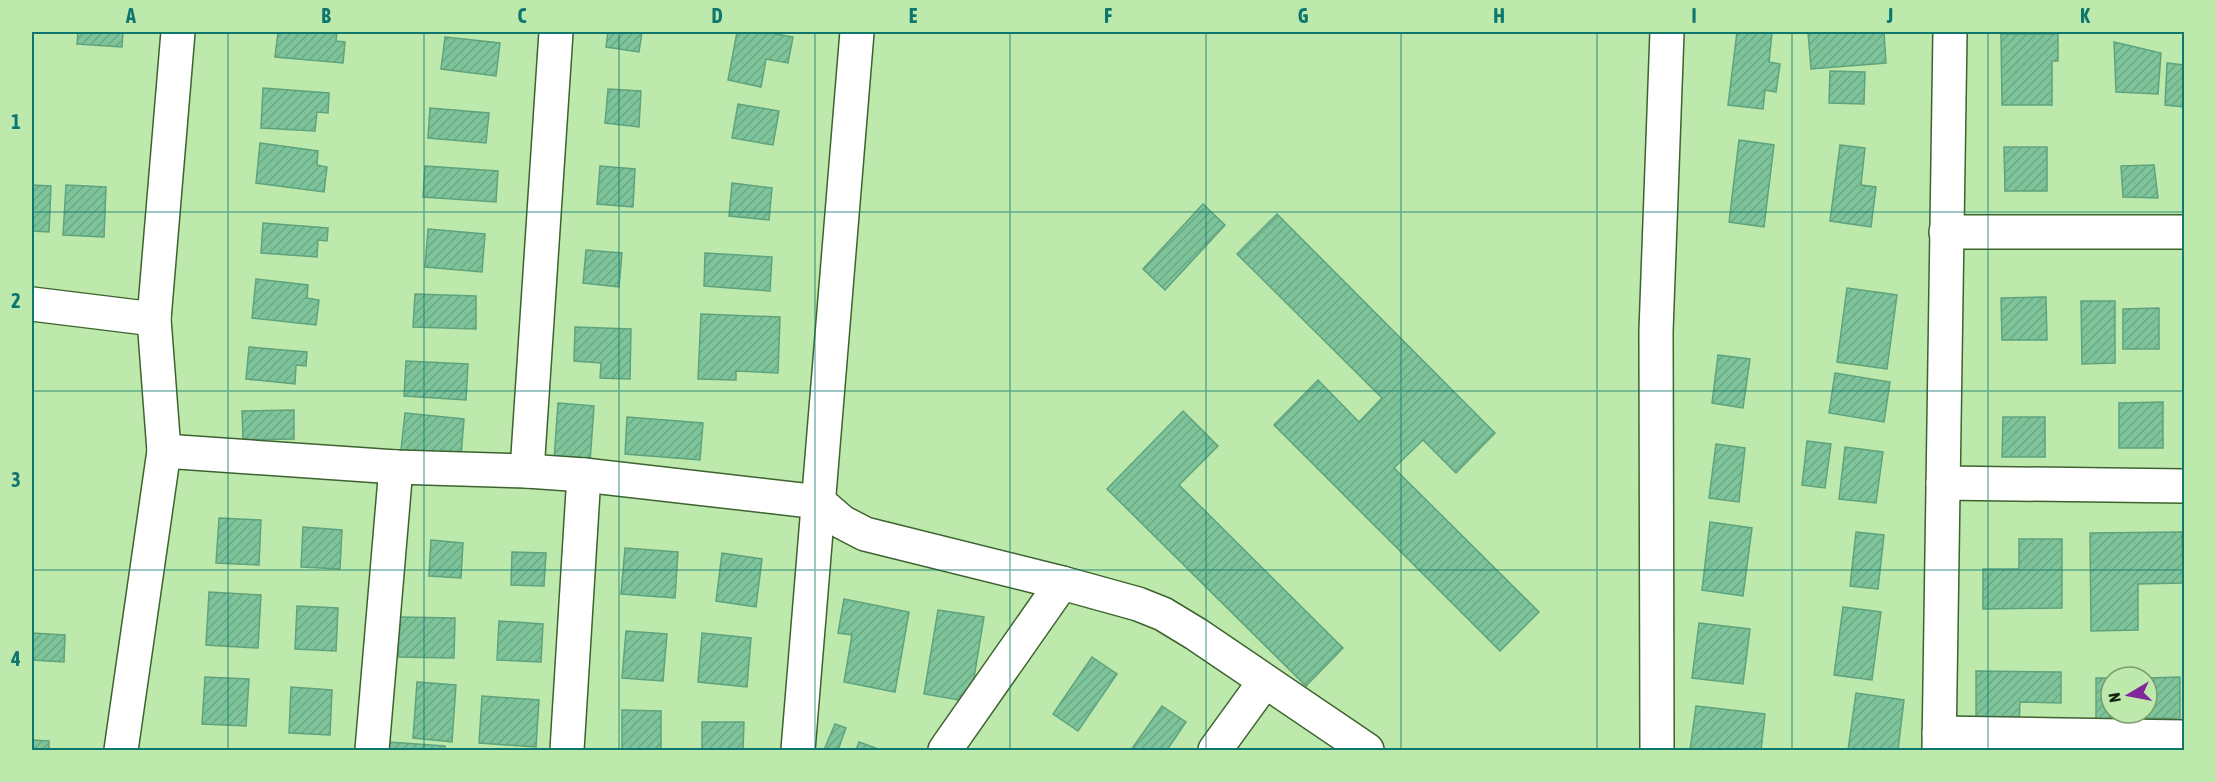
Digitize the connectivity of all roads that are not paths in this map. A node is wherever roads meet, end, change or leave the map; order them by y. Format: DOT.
graph roads {
  1 [pos="178,32"];
  2 [pos="556,32"];
  3 [pos="857,32"];
  4 [pos="1667,32"];
  5 [pos="1950,32"];
  6 [pos="1946,232"];
  7 [pos="2184,232"];
  8 [pos="32,304"];
  9 [pos="154,319"];
  10 [pos="164,451"];
  11 [pos="396,467"];
  12 [pos="527,471"];
  13 [pos="584,475"];
  14 [pos="1944,483"];
  15 [pos="2184,486"];
  16 [pos="819,502"];
  17 [pos="1062,583"];
  18 [pos="1266,681"];
  19 [pos="2184,737"];
  20 [pos="1939,742"];
  21 [pos="121,750"];
  22 [pos="372,750"];
  23 [pos="567,750"];
  24 [pos="798,750"];
  25 [pos="945,750"];
  26 [pos="1215,750"];
  27 [pos="1367,750"];
  28 [pos="1657,750"];
  1 -- 9 [label="street"];
  2 -- 12 [label="street"];
  3 -- 16 [label="street"];
  4 -- 28 [label="street"];
  5 -- 6 [label="street"];
  6 -- 7 [label="street"];
  6 -- 14 [label="street"];
  8 -- 9 [label="street"];
  9 -- 10 [label="street"];
  10 -- 11 [label="street"];
  10 -- 21 [label="street"];
  11 -- 12 [label="street"];
  11 -- 22 [label="street"];
  12 -- 13 [label="street"];
  13 -- 16 [label="street"];
  13 -- 23 [label="street"];
  14 -- 15 [label="street"];
  14 -- 20 [label="street"];
  16 -- 17 [label="street"];
  16 -- 24 [label="street"];
  17 -- 18 [label="street"];
  17 -- 25 [label="street"];
  18 -- 26 [label="street"];
  18 -- 27 [label="street"];
  19 -- 20 [label="street"];
}
